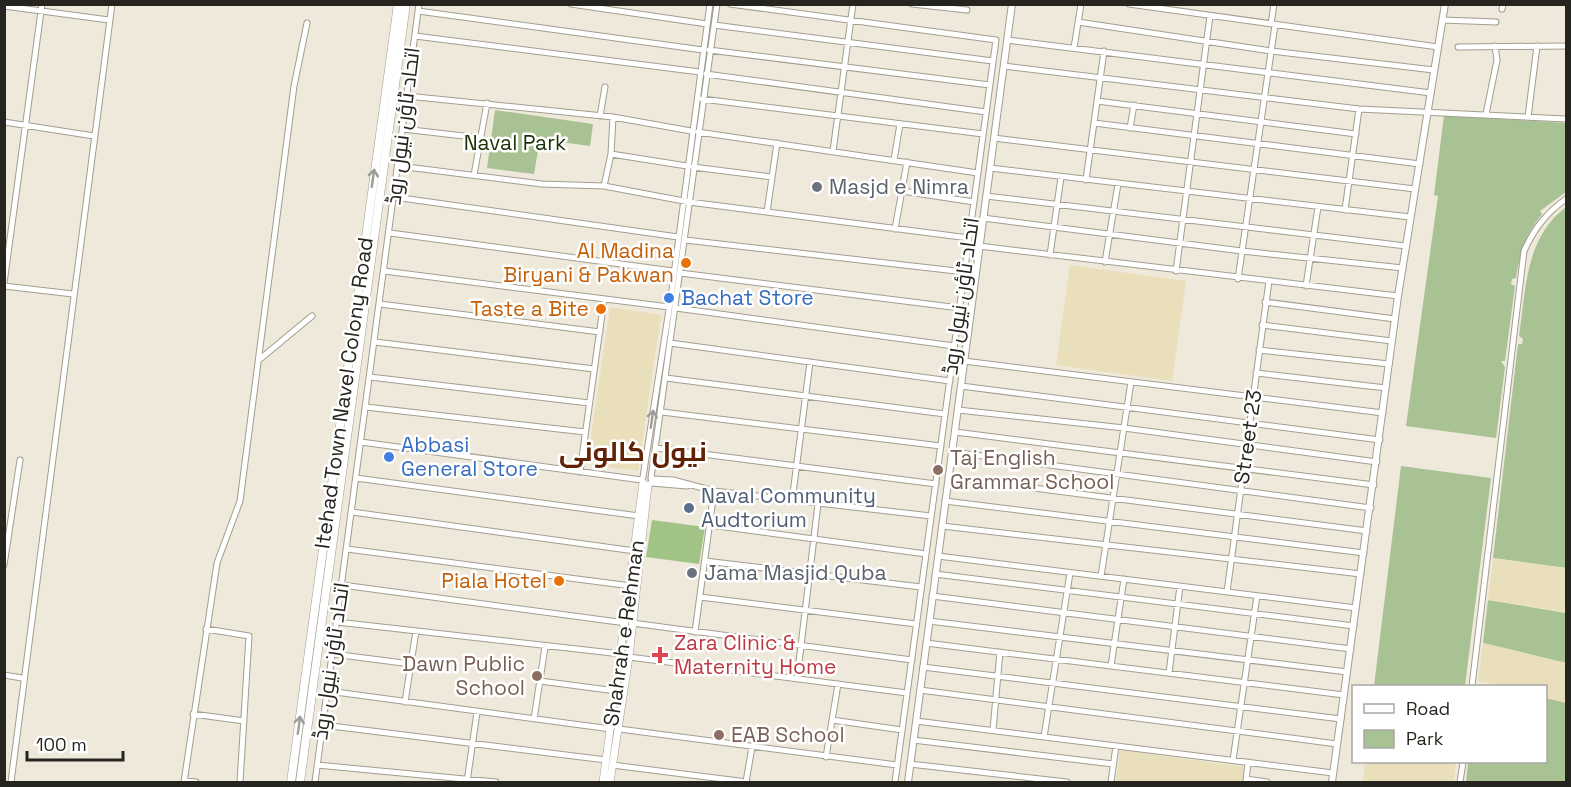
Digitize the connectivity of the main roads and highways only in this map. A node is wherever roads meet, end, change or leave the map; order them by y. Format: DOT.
graph roads {
  1 [pos="398,4"];
  2 [pos="406,4"];
  3 [pos="370,204"];
  4 [pos="379,206"];
  5 [pos="629,623"];
  6 [pos="625,656"];
  7 [pos="609,762"];
  8 [pos="291,783"];
  9 [pos="300,783"];
  10 [pos="603,783"];
  11 [pos="610,783"];
  3 -- 1 [label="main road, Itehad Town Navel Colony Road, one-way"];
  2 -- 4 [label="main road, Itehad Town Navel Colony Road"];
  3 -- 4 [label="main road"];
  8 -- 3 [label="main road, Itehad Town Navel Colony Road, one-way"];
  4 -- 9 [label="main road, Itehad Town Navel Colony Road"];
  5 -- 5 [label="main road, Shahrah e Rehman"];
  5 -- 6 [label="main road, Shahrah e Rehman"];
  6 -- 7 [label="main road, Shahrah e Rehman"];
  6 -- 7 [label="main road, Shahrah e Rehman"];
  7 -- 10 [label="main road, Shahrah e Rehman"];
  7 -- 11 [label="main road, Shahrah e Rehman"];
}
